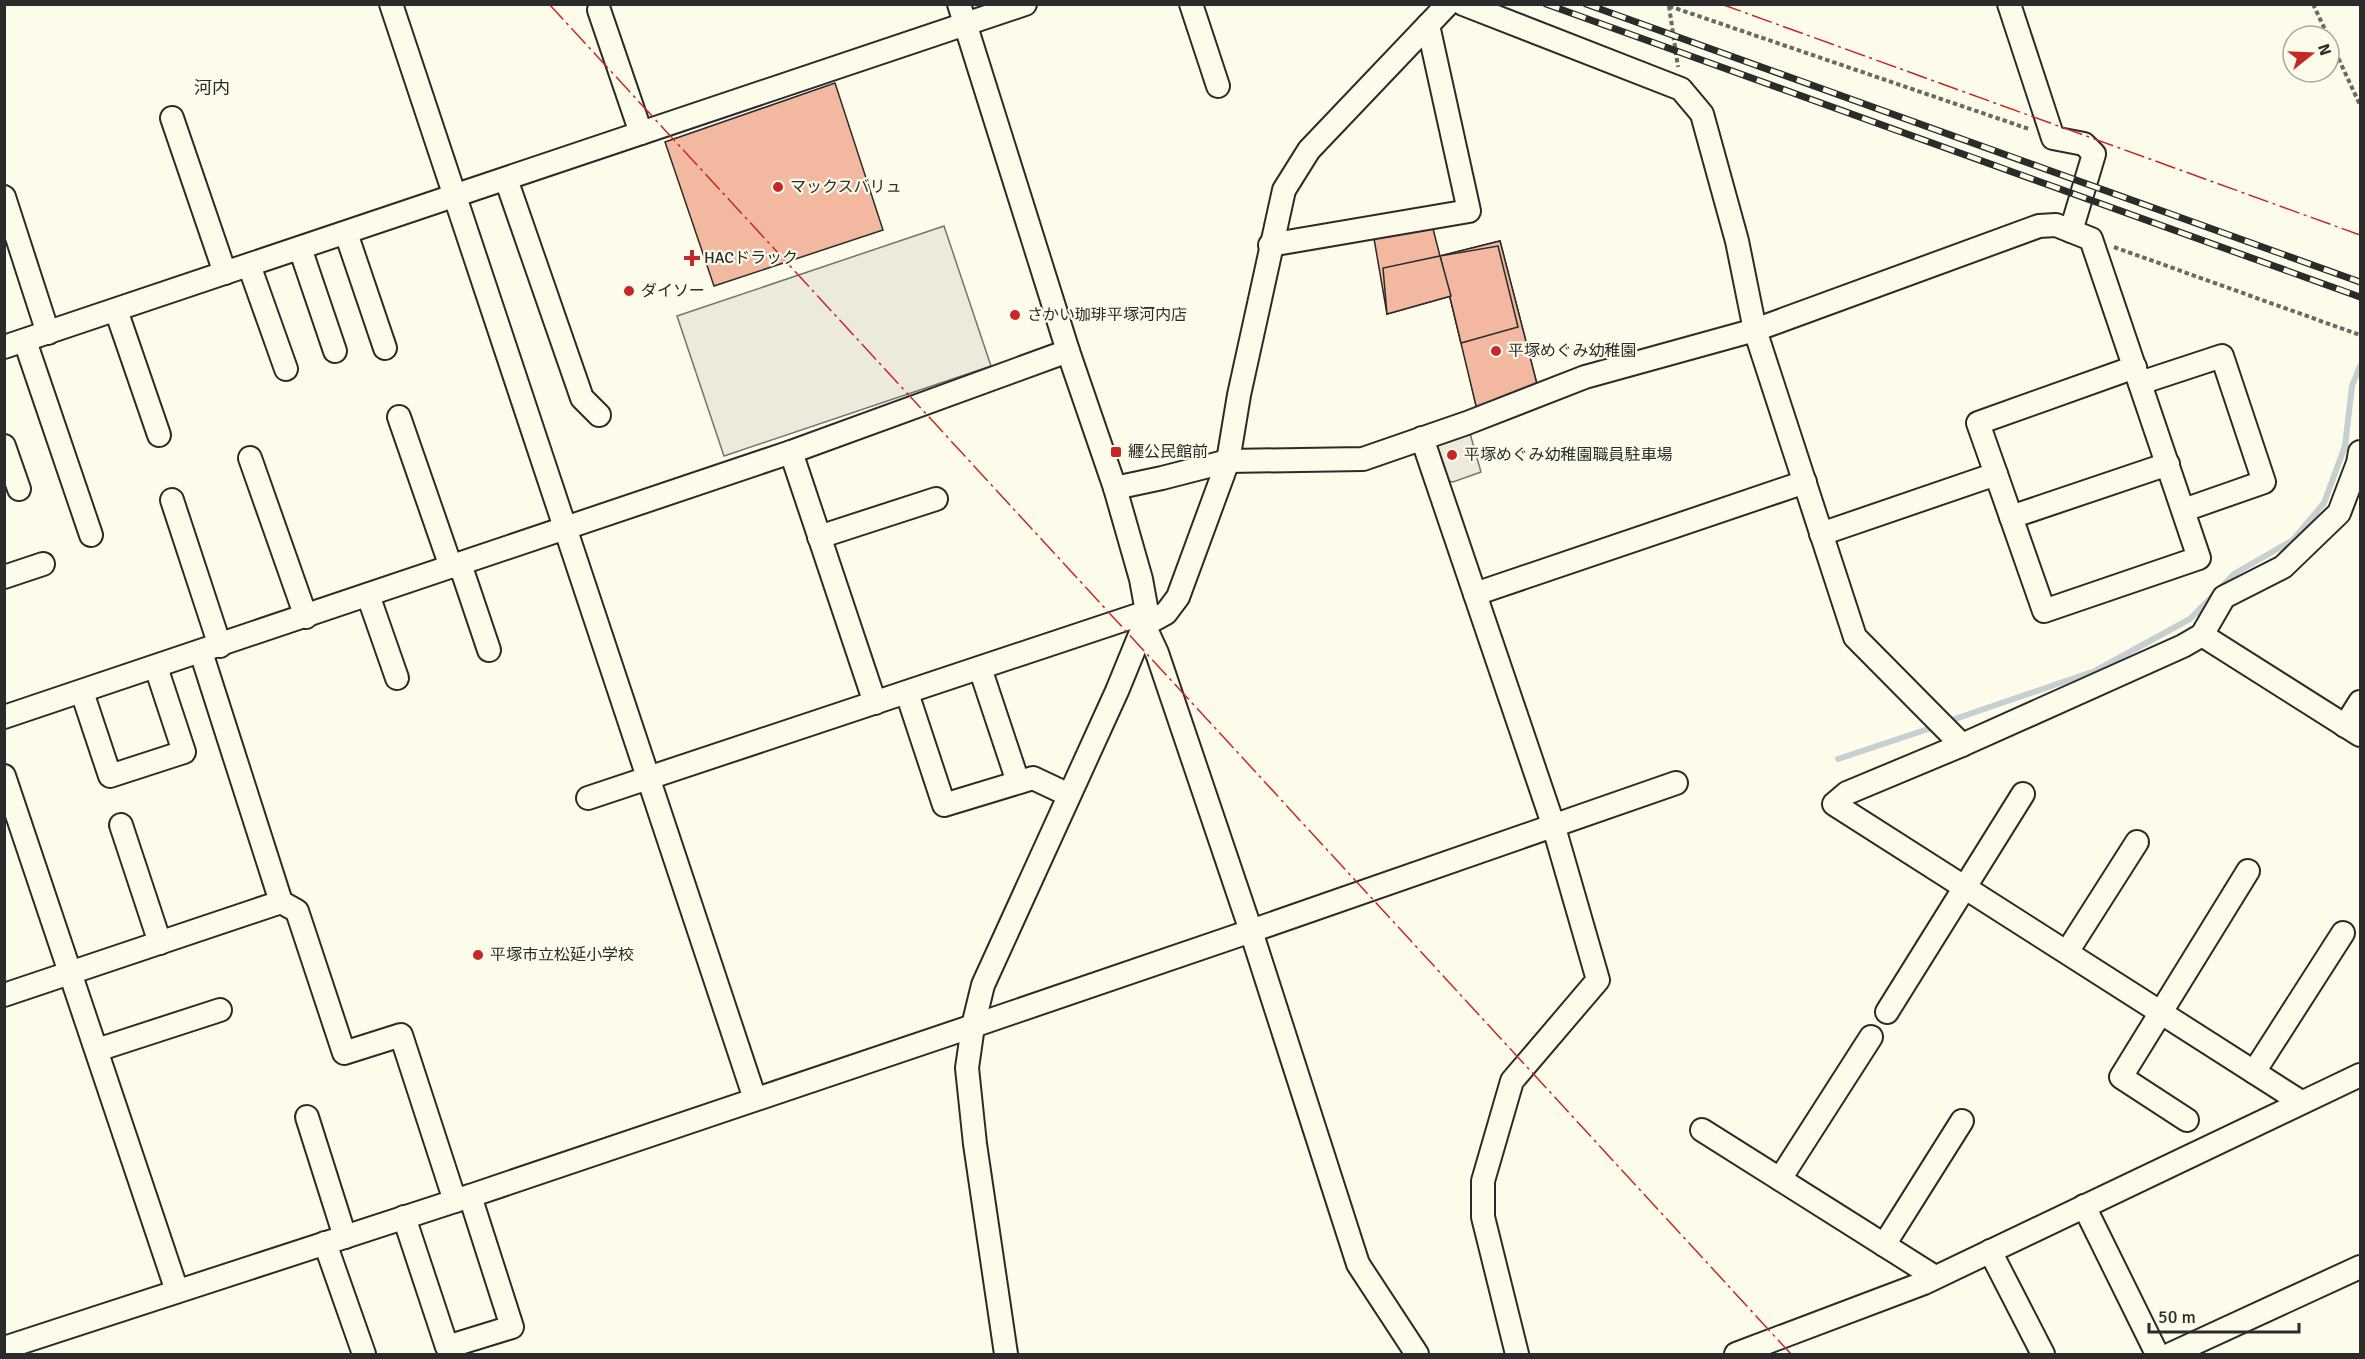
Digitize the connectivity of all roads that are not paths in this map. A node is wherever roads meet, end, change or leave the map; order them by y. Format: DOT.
graph roads {
  1 [pos="391,4"];
  2 [pos="1025,4"];
  3 [pos="1191,4"];
  4 [pos="1448,4"];
  5 [pos="1463,4"];
  6 [pos="2009,4"];
  7 [pos="599,10"];
  8 [pos="962,15"];
  9 [pos="1428,25"];
  10 [pos="1218,86"];
  11 [pos="171,118"];
  12 [pos="641,134"];
  13 [pos="506,179"];
  14 [pos="455,196"];
  15 [pos="4,197"];
  16 [pos="346,233"];
  17 [pos="2081,235"];
  18 [pos="1270,245"];
  19 [pos="300,248"];
  20 [pos="249,265"];
  21 [pos="225,273"];
  22 [pos="116,310"];
  23 [pos="1755,330"];
  24 [pos="48,333"];
  25 [pos="15,344"];
  26 [pos="385,348"];
  27 [pos="335,351"];
  28 [pos="1068,351"];
  29 [pos="286,369"];
  30 [pos="2138,375"];
  31 [pos="599,415"];
  32 [pos="399,417"];
  33 [pos="159,435"];
  34 [pos="1422,438"];
  35 [pos="4,446"];
  36 [pos="791,452"];
  37 [pos="2361,452"];
  38 [pos="250,458"];
  39 [pos="1228,461"];
  40 [pos="2168,464"];
  41 [pos="1996,474"];
  42 [pos="1805,482"];
  43 [pos="1116,488"];
  44 [pos="19,489"];
  45 [pos="936,499"];
  46 [pos="172,500"];
  47 [pos="2184,510"];
  48 [pos="2011,517"];
  49 [pos="564,529"];
  50 [pos="1821,534"];
  51 [pos="91,535"];
  52 [pos="819,537"];
  53 [pos="43,564"];
  54 [pos="456,566"];
  55 [pos="4,577"];
  56 [pos="1475,594"];
  57 [pos="368,596"];
  58 [pos="306,617"];
  59 [pos="1145,619"];
  60 [pos="2202,635"];
  61 [pos="210,649"];
  62 [pos="489,650"];
  63 [pos="156,667"];
  64 [pos="980,668"];
  65 [pos="397,678"];
  66 [pos="82,692"];
  67 [pos="907,693"];
  68 [pos="2361,702"];
  69 [pos="875,703"];
  70 [pos="4,717"];
  71 [pos="2353,731"];
  72 [pos="1962,745"];
  73 [pos="4,776"];
  74 [pos="647,778"];
  75 [pos="1018,782"];
  76 [pos="1676,783"];
  77 [pos="2023,794"];
  78 [pos="1069,795"];
  79 [pos="588,798"];
  80 [pos="121,825"];
  81 [pos="1553,825"];
  82 [pos="2137,842"];
  83 [pos="2248,871"];
  84 [pos="1966,888"];
  85 [pos="281,902"];
  86 [pos="1251,931"];
  87 [pos="2343,933"];
  88 [pos="160,943"];
  89 [pos="2067,952"];
  90 [pos="71,973"];
  91 [pos="4,995"];
  92 [pos="220,1010"];
  93 [pos="1887,1012"];
  94 [pos="2161,1012"];
  95 [pos="973,1026"];
  96 [pos="1871,1037"];
  97 [pos="97,1050"];
  98 [pos="2254,1072"];
  99 [pos="2361,1075"];
  100 [pos="755,1100"];
  101 [pos="2301,1102"];
  102 [pos="307,1117"];
  103 [pos="2187,1120"];
  104 [pos="1962,1121"];
  105 [pos="1702,1130"];
  106 [pos="1780,1179"];
  107 [pos="463,1198"];
  108 [pos="2084,1206"];
  109 [pos="404,1217"];
  110 [pos="335,1240"];
  111 [pos="1884,1245"];
  112 [pos="1990,1251"];
  113 [pos="2361,1267"];
  114 [pos="1935,1277"];
  115 [pos="177,1291"];
  116 [pos="4,1348"];
  117 [pos="1766,1349"];
  118 [pos="364,1354"];
  119 [pos="1006,1354"];
  120 [pos="1417,1354"];
  121 [pos="1516,1354"];
  122 [pos="1736,1354"];
  123 [pos="2043,1354"];
  124 [pos="2157,1354"];
  125 [pos="2171,1354"];
  1 -- 14 [label="street"];
  2 -- 8 [label="street"];
  3 -- 10 [label="street"];
  4 -- 9 [label="street"];
  5 -- 23 [label="street"];
  6 -- 17 [label="street"];
  7 -- 12 [label="street"];
  8 -- 12 [label="street"];
  8 -- 28 [label="street"];
  9 -- 18 [label="street"];
  9 -- 18 [label="street"];
  11 -- 21 [label="street"];
  12 -- 13 [label="street"];
  13 -- 14 [label="street"];
  13 -- 31 [label="street"];
  14 -- 16 [label="street"];
  14 -- 49 [label="street"];
  15 -- 24 [label="street"];
  16 -- 19 [label="street"];
  16 -- 26 [label="street"];
  17 -- 23 [label="street"];
  17 -- 30 [label="street"];
  18 -- 39 [label="street"];
  19 -- 20 [label="street"];
  19 -- 27 [label="street"];
  20 -- 21 [label="street"];
  20 -- 29 [label="street"];
  21 -- 22 [label="street"];
  22 -- 24 [label="street"];
  22 -- 33 [label="street"];
  23 -- 34 [label="street"];
  23 -- 42 [label="street"];
  24 -- 25 [label="street"];
  25 -- 51 [label="street"];
  28 -- 36 [label="street"];
  28 -- 43 [label="street"];
  30 -- 40 [label="street"];
  30 -- 41 [label="street"];
  30 -- 47 [label="street"];
  32 -- 54 [label="street"];
  34 -- 39 [label="street"];
  34 -- 56 [label="street"];
  35 -- 44 [label="street"];
  36 -- 49 [label="street"];
  36 -- 52 [label="street"];
  37 -- 60 [label="street"];
  38 -- 58 [label="street"];
  39 -- 43 [label="street"];
  39 -- 59 [label="street"];
  40 -- 47 [label="street"];
  40 -- 48 [label="street"];
  41 -- 48 [label="street"];
  41 -- 50 [label="street"];
  42 -- 50 [label="street"];
  42 -- 56 [label="street"];
  43 -- 59 [label="street"];
  45 -- 52 [label="street"];
  46 -- 61 [label="street"];
  47 -- 48 [label="street"];
  49 -- 54 [label="street"];
  49 -- 74 [label="street"];
  50 -- 72 [label="street"];
  52 -- 69 [label="street"];
  53 -- 55 [label="street"];
  54 -- 57 [label="street"];
  54 -- 62 [label="street"];
  56 -- 81 [label="street"];
  57 -- 58 [label="street"];
  57 -- 65 [label="street"];
  58 -- 61 [label="street"];
  59 -- 64 [label="street"];
  59 -- 78 [label="street"];
  59 -- 86 [label="street"];
  60 -- 71 [label="street"];
  60 -- 72 [label="street"];
  61 -- 63 [label="street"];
  61 -- 85 [label="street"];
  63 -- 66 [label="street"];
  63 -- 66 [label="street"];
  64 -- 67 [label="street"];
  64 -- 75 [label="street"];
  66 -- 70 [label="street"];
  67 -- 69 [label="street"];
  67 -- 75 [label="street"];
  68 -- 71 [label="street"];
  69 -- 74 [label="street"];
  72 -- 84 [label="street"];
  73 -- 90 [label="street"];
  74 -- 79 [label="street"];
  74 -- 100 [label="street"];
  75 -- 78 [label="street"];
  76 -- 81 [label="street"];
  77 -- 84 [label="street"];
  78 -- 95 [label="street"];
  80 -- 88 [label="street"];
  81 -- 86 [label="street"];
  81 -- 121 [label="street"];
  82 -- 89 [label="street"];
  83 -- 94 [label="street"];
  84 -- 89 [label="street"];
  84 -- 93 [label="street"];
  85 -- 88 [label="street"];
  85 -- 107 [label="street"];
  86 -- 95 [label="street"];
  86 -- 120 [label="street"];
  87 -- 98 [label="street"];
  88 -- 90 [label="street"];
  89 -- 94 [label="street"];
  90 -- 91 [label="street"];
  90 -- 97 [label="street"];
  92 -- 97 [label="street"];
  94 -- 98 [label="street"];
  94 -- 103 [label="street"];
  95 -- 100 [label="street"];
  95 -- 119 [label="street"];
  96 -- 106 [label="street"];
  97 -- 115 [label="street"];
  98 -- 101 [label="street"];
  99 -- 101 [label="street"];
  100 -- 107 [label="street"];
  101 -- 108 [label="street"];
  102 -- 110 [label="street"];
  104 -- 111 [label="street"];
  105 -- 106 [label="street"];
  106 -- 111 [label="street"];
  107 -- 109 [label="street"];
  107 -- 109 [label="street"];
  108 -- 112 [label="street"];
  108 -- 124 [label="street"];
  109 -- 110 [label="street"];
  110 -- 115 [label="street"];
  110 -- 118 [label="street"];
  111 -- 114 [label="street"];
  112 -- 114 [label="street"];
  112 -- 123 [label="street"];
  113 -- 125 [label="street"];
  114 -- 117 [label="street"];
  115 -- 116 [label="street"];
  117 -- 122 [label="street"];
}
